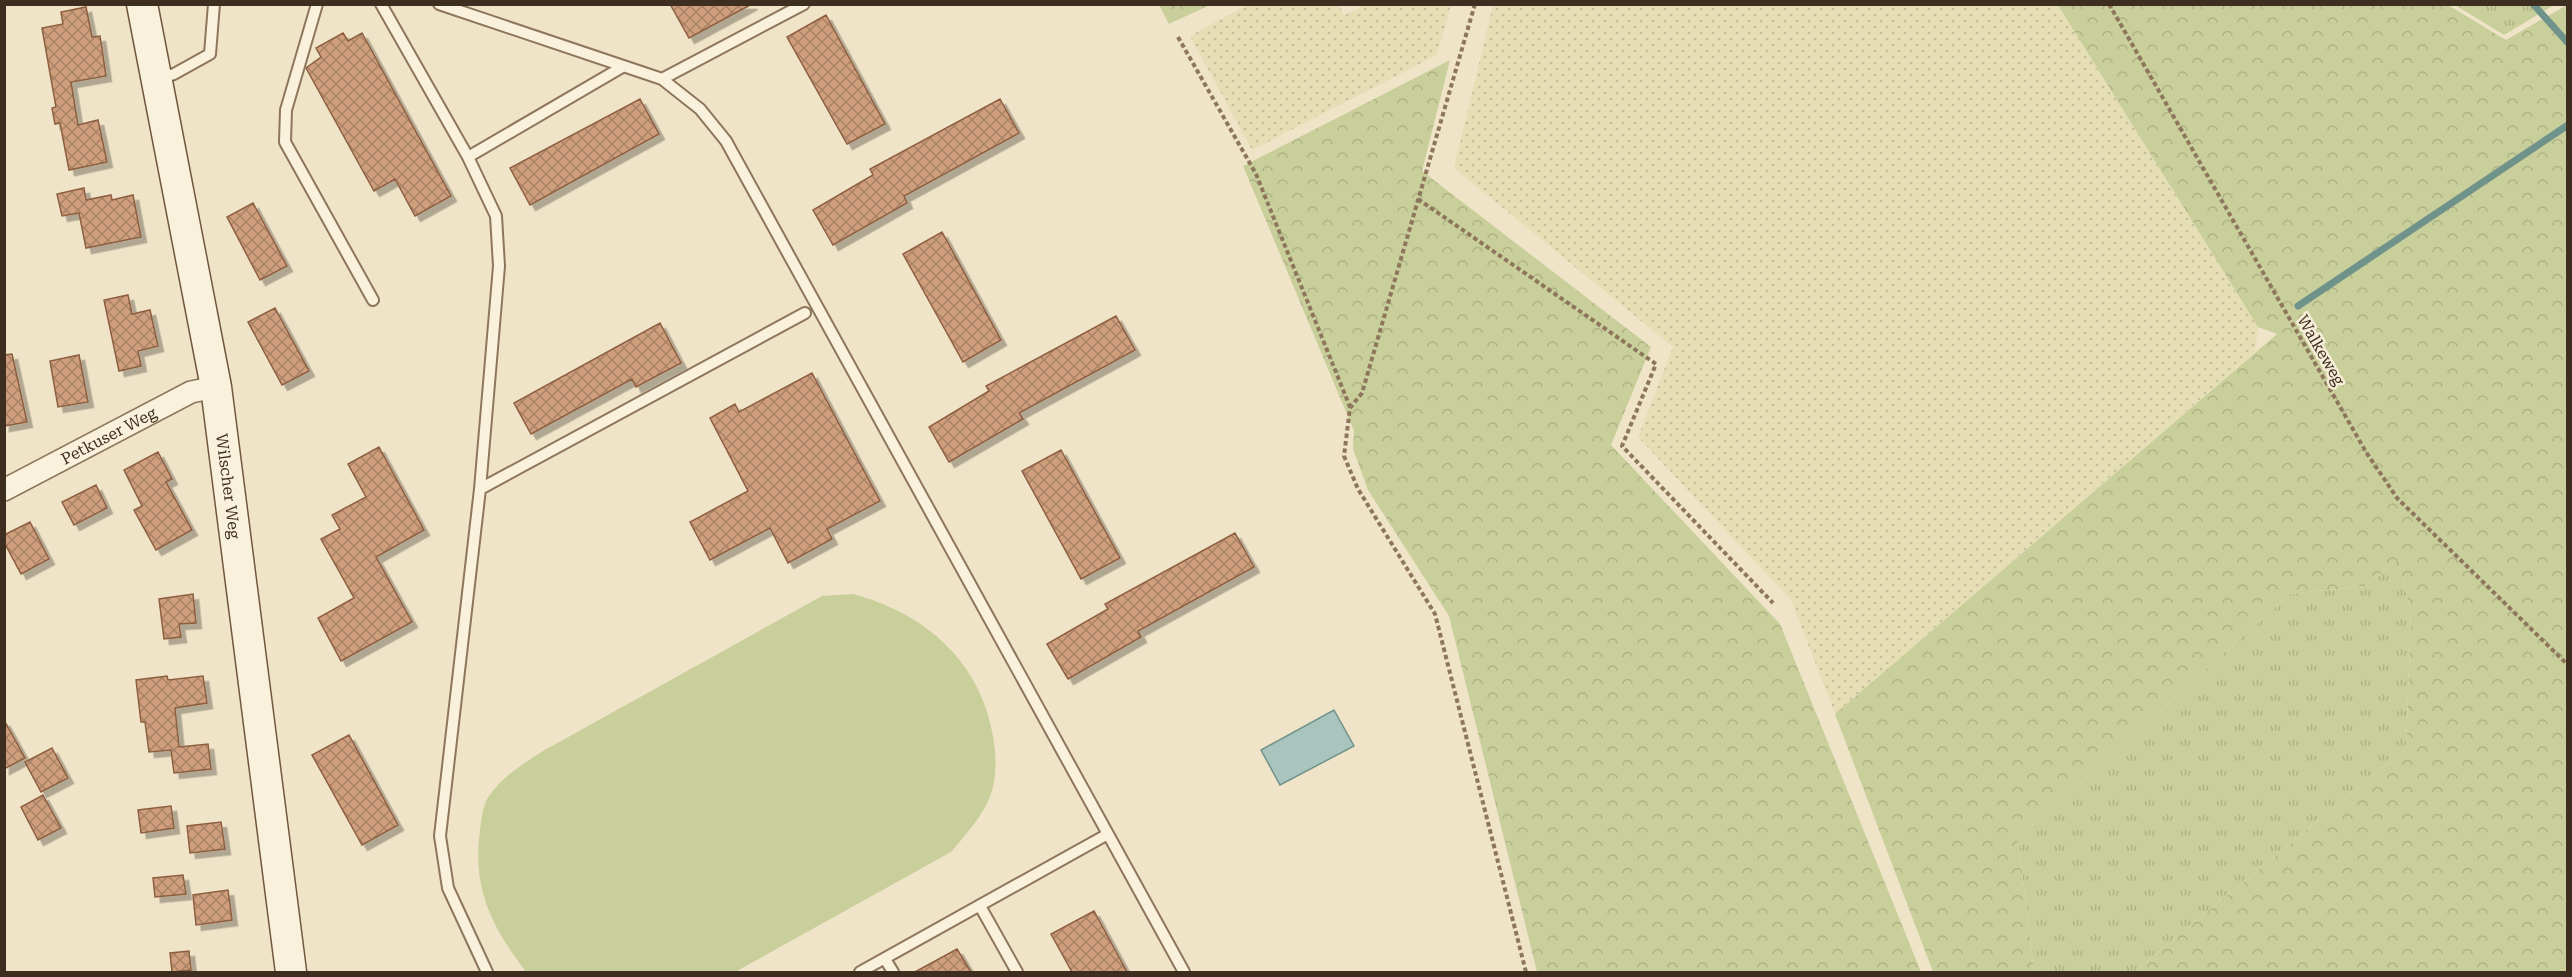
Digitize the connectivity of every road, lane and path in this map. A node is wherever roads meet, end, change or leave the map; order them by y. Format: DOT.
graph roads {
  1 [pos="142,4"];
  2 [pos="214,4"];
  3 [pos="317,4"];
  4 [pos="381,4"];
  5 [pos="439,4"];
  6 [pos="804,4"];
  7 [pos="1475,4"];
  8 [pos="2109,4"];
  9 [pos="1178,37"];
  10 [pos="624,66"];
  11 [pos="158,79"];
  12 [pos="662,79"];
  13 [pos="468,157"];
  14 [pos="1417,199"];
  15 [pos="374,300"];
  16 [pos="805,313"];
  17 [pos="216,387"];
  18 [pos="1350,408"];
  19 [pos="480,489"];
  20 [pos="4,490"];
  21 [pos="1773,603"];
  22 [pos="2568,665"];
  23 [pos="1108,834"];
  24 [pos="980,906"];
  25 [pos="885,959"];
  26 [pos="291,972"];
  27 [pos="487,972"];
  28 [pos="860,972"];
  29 [pos="893,972"];
  30 [pos="1017,972"];
  31 [pos="1184,972"];
  32 [pos="1526,972"];
  1 -- 11 [label="street, Wilscher Weg"];
  2 -- 11 [label="lane"];
  3 -- 15 [label="lane"];
  4 -- 13 [label="lane"];
  5 -- 10 [label="lane"];
  6 -- 12 [label="lane"];
  7 -- 14 [label="path"];
  8 -- 22 [label="path, Walkeweg"];
  9 -- 18 [label="path"];
  10 -- 12 [label="lane"];
  10 -- 13 [label="lane"];
  11 -- 17 [label="street, Wilscher Weg"];
  12 -- 23 [label="lane"];
  13 -- 19 [label="lane"];
  14 -- 18 [label="path"];
  14 -- 21 [label="path"];
  16 -- 19 [label="lane"];
  17 -- 20 [label="street, Petkuser Weg"];
  17 -- 26 [label="street, Wilscher Weg"];
  18 -- 32 [label="path"];
  19 -- 27 [label="lane"];
  23 -- 24 [label="lane"];
  23 -- 31 [label="lane"];
  24 -- 25 [label="lane"];
  24 -- 30 [label="lane"];
  25 -- 28 [label="lane"];
  25 -- 29 [label="lane"];
}
